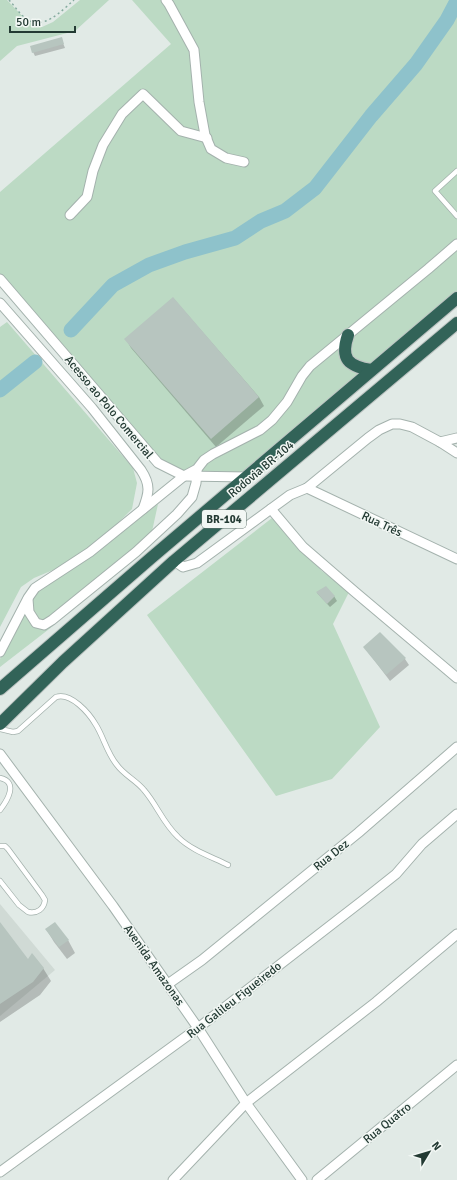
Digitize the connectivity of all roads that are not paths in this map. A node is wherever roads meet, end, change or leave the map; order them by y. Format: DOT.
graph roads {
  1 [pos="166,0"];
  2 [pos="207,138"];
  3 [pos="244,162"];
  4 [pos="457,171"];
  5 [pos="70,215"];
  6 [pos="457,216"];
  7 [pos="457,244"];
  8 [pos="0,279"];
  9 [pos="14,296"];
  10 [pos="457,298"];
  11 [pos="1,305"];
  12 [pos="457,323"];
  13 [pos="348,335"];
  14 [pos="371,370"];
  15 [pos="457,438"];
  16 [pos="440,442"];
  17 [pos="457,453"];
  18 [pos="197,473"];
  19 [pos="184,476"];
  20 [pos="248,477"];
  21 [pos="307,488"];
  22 [pos="271,509"];
  23 [pos="142,511"];
  24 [pos="457,559"];
  25 [pos="174,561"];
  26 [pos="28,598"];
  27 [pos="0,652"];
  28 [pos="457,678"];
  29 [pos="0,689"];
  30 [pos="0,724"];
  31 [pos="0,729"];
  32 [pos="457,747"];
  33 [pos="0,754"];
  34 [pos="0,778"];
  35 [pos="0,810"];
  36 [pos="457,814"];
  37 [pos="0,846"];
  38 [pos="228,865"];
  39 [pos="0,880"];
  40 [pos="457,934"];
  41 [pos="168,984"];
  42 [pos="198,1028"];
  43 [pos="457,1066"];
  44 [pos="246,1103"];
  45 [pos="0,1172"];
  46 [pos="173,1180"];
  47 [pos="302,1180"];
  48 [pos="317,1180"];
  1 -- 2 [label="street"];
  2 -- 3 [label="street"];
  2 -- 5 [label="street"];
  4 -- 6 [label="lane"];
  7 -- 13 [label="street"];
  8 -- 9 [label="street, Acesso ao Polo Comercial"];
  9 -- 11 [label="street"];
  9 -- 19 [label="street, Acesso ao Polo Comercial"];
  10 -- 14 [label="highway, Rodovia BR-104 / BR-104"];
  11 -- 23 [label="street, Acesso ao Polo Comercial"];
  12 -- 25 [label="highway, Rodovia BR-104 / BR-104"];
  13 -- 14 [label="highway"];
  13 -- 18 [label="street"];
  14 -- 20 [label="highway, Rodovia BR-104 / BR-104"];
  15 -- 16 [label="street"];
  16 -- 17 [label="street"];
  16 -- 21 [label="street"];
  18 -- 19 [label="street, Acesso ao Polo Comercial"];
  18 -- 20 [label="street, Acesso ao Polo Comercial"];
  18 -- 26 [label="street"];
  19 -- 23 [label="street"];
  20 -- 29 [label="highway, Rodovia BR-104 / BR-104"];
  21 -- 22 [label="street"];
  21 -- 24 [label="street, Rua Três"];
  22 -- 25 [label="street"];
  22 -- 28 [label="street"];
  23 -- 26 [label="street"];
  25 -- 30 [label="highway, Rodovia BR-104 / BR-104"];
  26 -- 27 [label="street"];
  31 -- 38 [label="lane"];
  32 -- 41 [label="street, Rua Dez"];
  33 -- 41 [label="street, Avenida Amazonas"];
  34 -- 35 [label="lane"];
  36 -- 42 [label="street, Rua Galileu Figueiredo"];
  37 -- 39 [label="lane"];
  40 -- 44 [label="street"];
  41 -- 42 [label="street, Avenida Amazonas"];
  42 -- 44 [label="street, Avenida Amazonas"];
  42 -- 45 [label="street, Rua Galileu Figueiredo"];
  43 -- 48 [label="street, Rua Quatro"];
  44 -- 46 [label="street"];
  44 -- 47 [label="street, Avenida Amazonas"];
}
